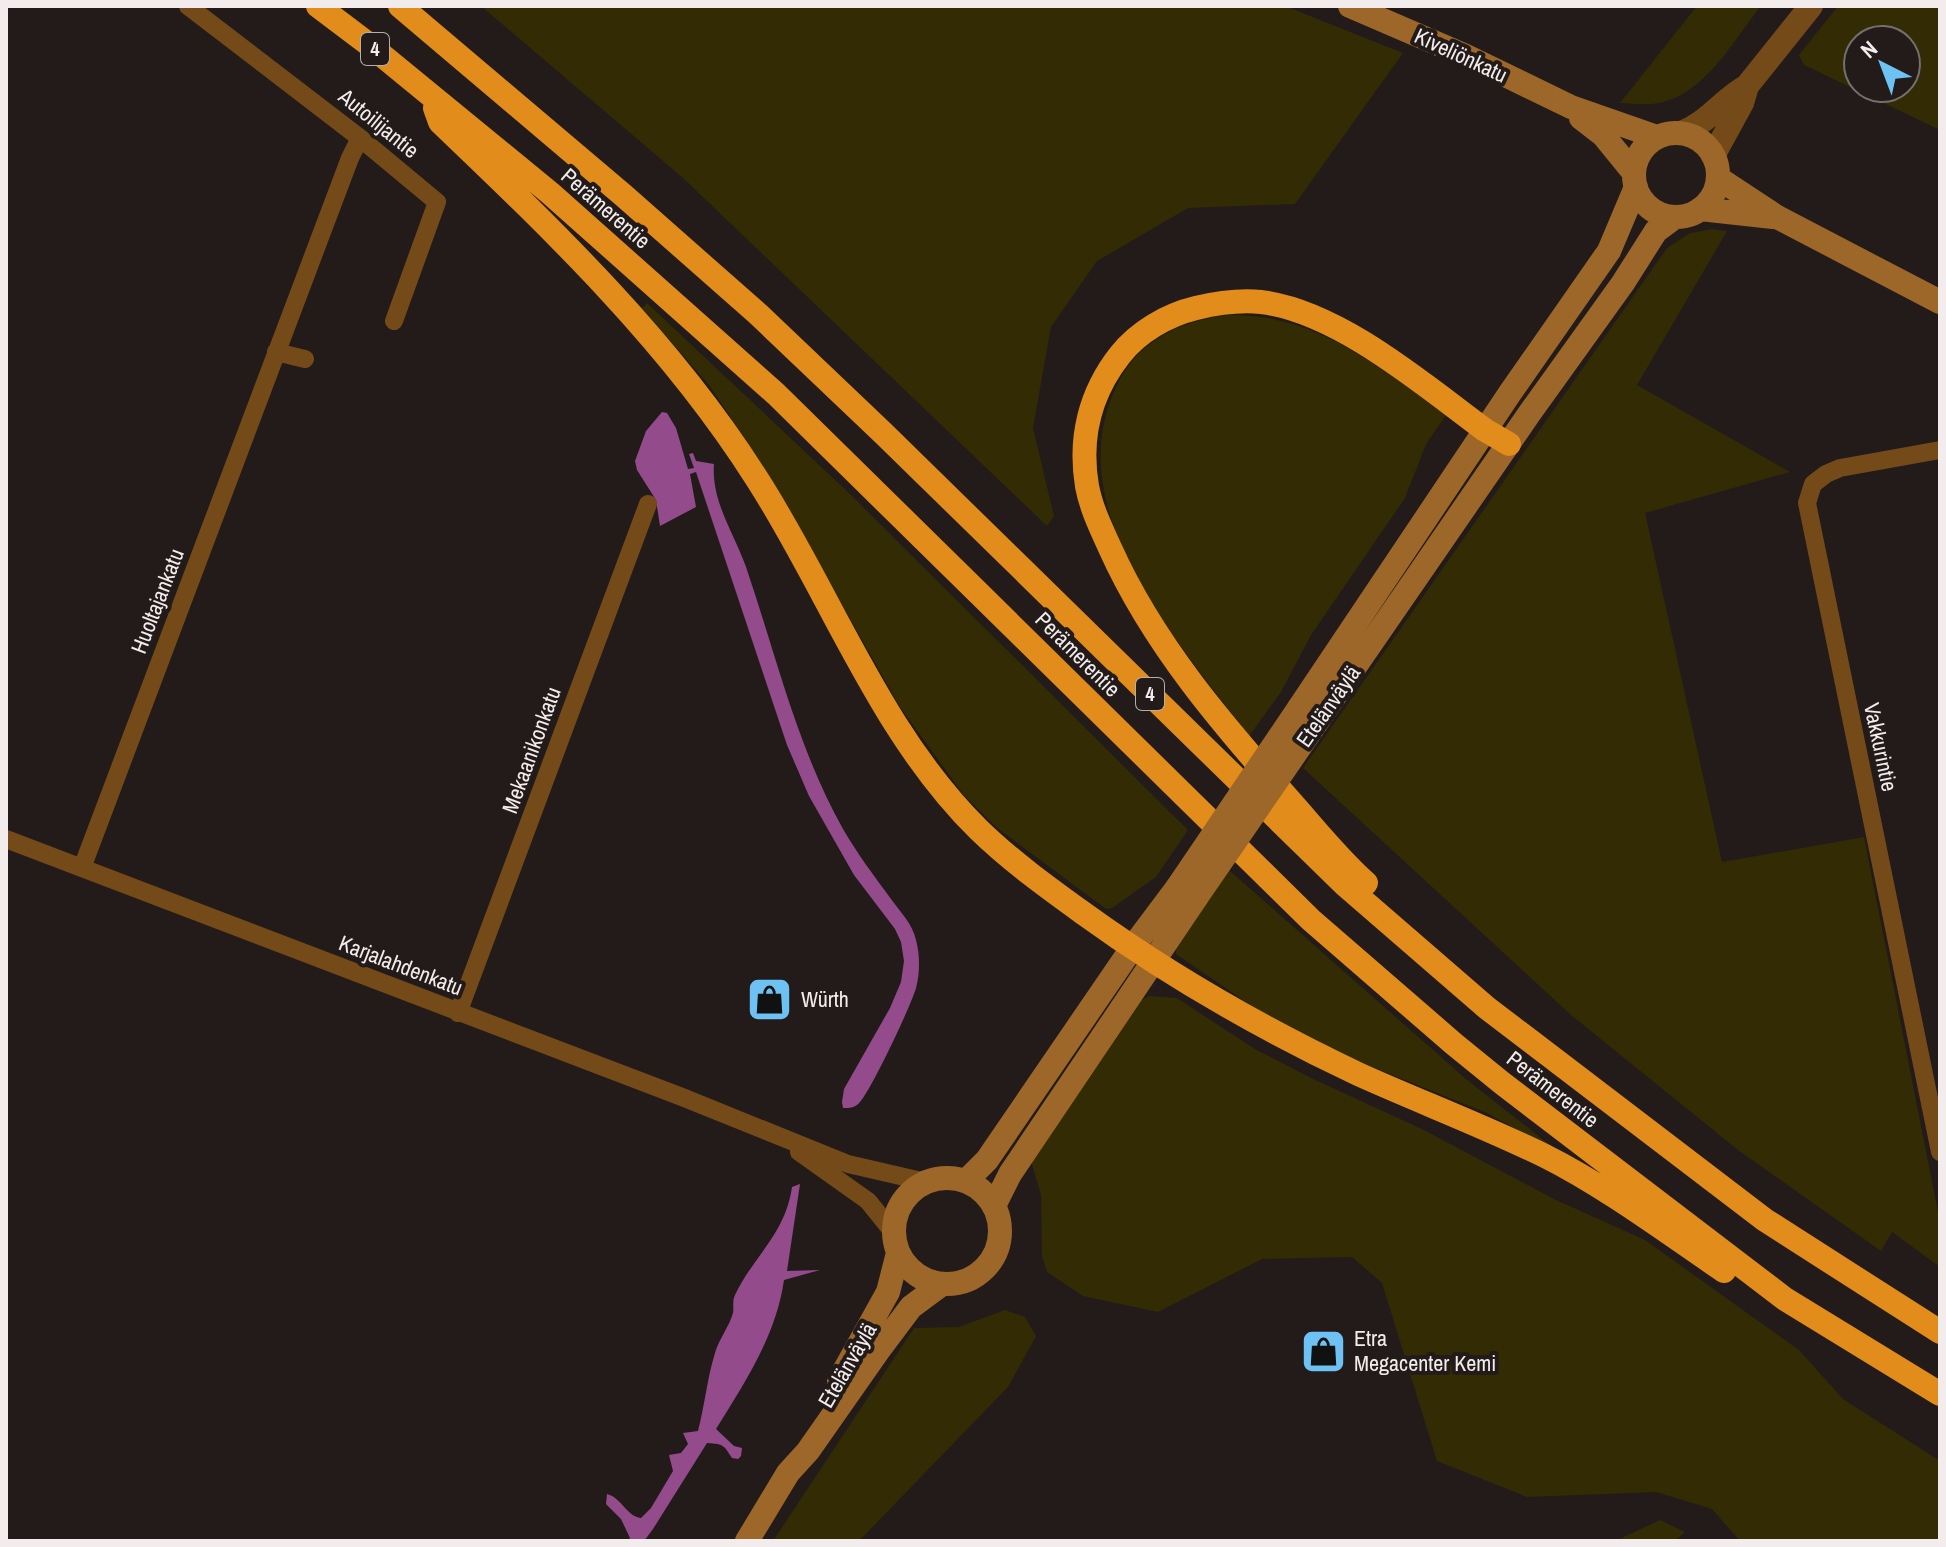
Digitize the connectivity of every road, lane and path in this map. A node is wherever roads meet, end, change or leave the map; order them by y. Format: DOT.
graph roads {
  1 [pos="188,6"];
  2 [pos="318,6"];
  3 [pos="400,6"];
  4 [pos="1350,6"];
  5 [pos="1811,6"];
  6 [pos="1747,86"];
  7 [pos="431,95"];
  8 [pos="1571,107"];
  9 [pos="1669,135"];
  10 [pos="360,138"];
  11 [pos="1716,167"];
  12 [pos="1635,180"];
  13 [pos="1700,209"];
  14 [pos="1675,217"];
  15 [pos="1777,217"];
  16 [pos="1940,302"];
  17 [pos="394,321"];
  18 [pos="276,352"];
  19 [pos="305,359"];
  20 [pos="1485,430"];
  21 [pos="1509,444"];
  22 [pos="1940,450"];
  23 [pos="648,504"];
  24 [pos="1308,715"];
  25 [pos="6,839"];
  26 [pos="82,868"];
  27 [pos="1142,955"];
  28 [pos="1487,1008"];
  29 [pos="458,1013"];
  30 [pos="777,1137"];
  31 [pos="1940,1152"];
  32 [pos="966,1181"];
  33 [pos="926,1182"];
  34 [pos="994,1206"];
  35 [pos="896,1242"];
  36 [pos="942,1284"];
  37 [pos="1785,1299"];
  38 [pos="1940,1332"];
  39 [pos="1940,1394"];
  40 [pos="788,1473"];
  41 [pos="747,1541"];
  1 -- 10 [label="street, Autoilijantie"];
  2 -- 7 [label="highway, Perämerentie / 4"];
  3 -- 28 [label="highway, Perämerentie / 4"];
  4 -- 8 [label="main road, Kiveliönkatu"];
  5 -- 6 [label="street"];
  6 -- 9 [label="street"];
  6 -- 11 [label="street"];
  7 -- 27 [label="highway"];
  7 -- 37 [label="highway, Perämerentie / 4"];
  8 -- 9 [label="main road, Kiveliönkatu"];
  8 -- 12 [label="main road, Kiveliönkatu"];
  9 -- 11 [label="main road"];
  9 -- 12 [label="main road"];
  10 -- 17 [label="street, Autoilijantie"];
  10 -- 18 [label="street, Huoltajankatu"];
  11 -- 13 [label="main road"];
  11 -- 15 [label="main road"];
  12 -- 14 [label="main road"];
  12 -- 20 [label="main road, Etelänväylä"];
  13 -- 14 [label="main road"];
  13 -- 15 [label="main road"];
  14 -- 21 [label="main road, Etelänväylä"];
  15 -- 16 [label="main road"];
  18 -- 19 [label="street"];
  18 -- 26 [label="street, Huoltajankatu"];
  20 -- 21 [label="highway"];
  20 -- 24 [label="main road, Etelänväylä"];
  20 -- 28 [label="highway"];
  21 -- 24 [label="main road, Etelänväylä"];
  22 -- 31 [label="street, Vakkurintie"];
  23 -- 29 [label="street, Mekaanikonkatu"];
  24 -- 27 [label="main road, Etelänväylä, bridge"];
  25 -- 26 [label="street, Karjalahdenkatu"];
  26 -- 29 [label="street, Karjalahdenkatu"];
  27 -- 32 [label="main road, Etelänväylä"];
  27 -- 34 [label="main road, Etelänväylä"];
  27 -- 37 [label="highway"];
  28 -- 38 [label="highway, Perämerentie / 4"];
  29 -- 30 [label="street, Karjalahdenkatu"];
  30 -- 33 [label="street, Karjalahdenkatu"];
  30 -- 35 [label="street, Karjalahdenkatu"];
  32 -- 33 [label="main road"];
  32 -- 34 [label="main road"];
  33 -- 35 [label="main road"];
  34 -- 36 [label="main road"];
  35 -- 36 [label="main road"];
  35 -- 40 [label="main road, Etelänväylä"];
  36 -- 40 [label="main road, Etelänväylä"];
  37 -- 39 [label="highway, Perämerentie / 4"];
  40 -- 41 [label="main road, Etelänväylä"];
}
